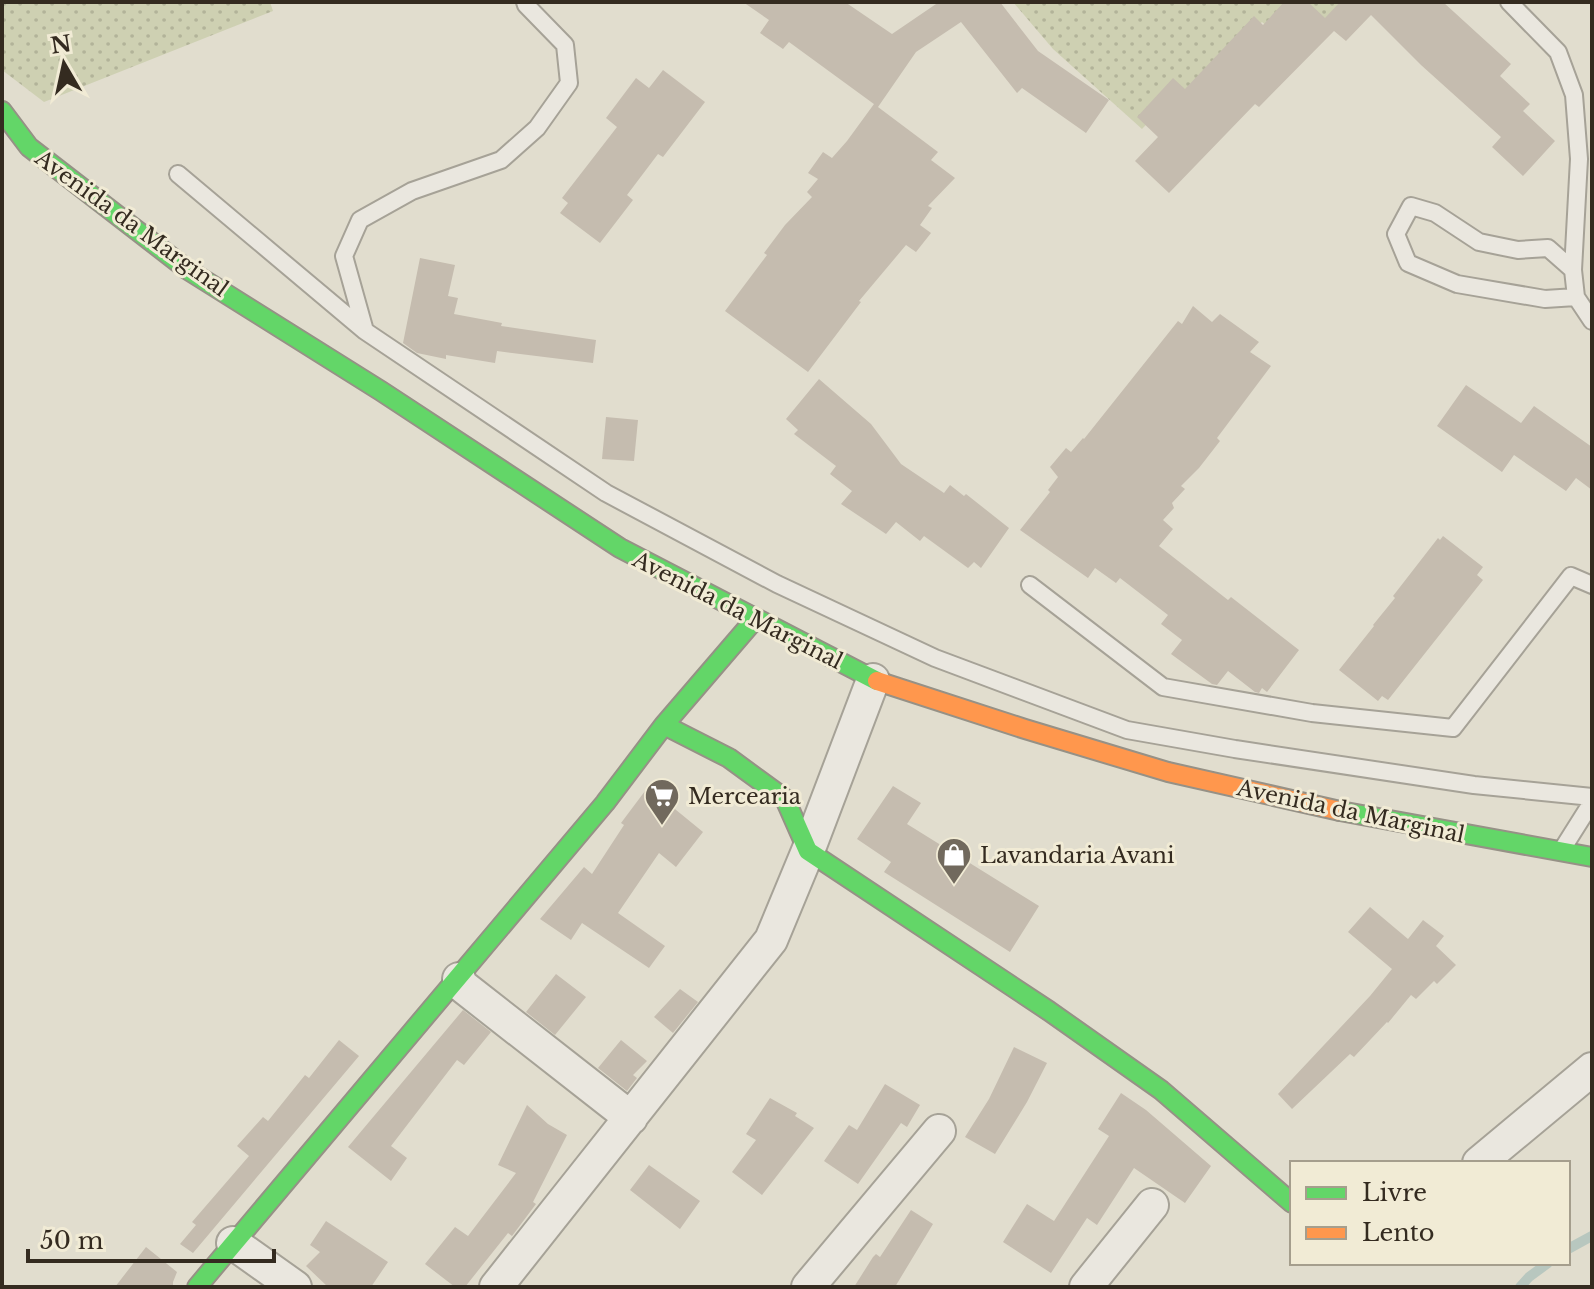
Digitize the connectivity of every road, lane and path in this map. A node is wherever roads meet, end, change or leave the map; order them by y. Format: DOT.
graph roads {
  1 [pos="525,2"];
  2 [pos="1509,2"];
  3 [pos="2,111"];
  4 [pos="2,133"];
  5 [pos="29,147"];
  6 [pos="178,174"];
  7 [pos="1573,270"];
  8 [pos="1576,297"];
  9 [pos="1592,321"];
  10 [pos="365,331"];
  11 [pos="1030,585"];
  12 [pos="1592,585"];
  13 [pos="756,618"];
  14 [pos="873,680"];
  15 [pos="664,725"];
  16 [pos="1592,799"];
  17 [pos="808,851"];
  18 [pos="1559,852"];
  19 [pos="1592,857"];
  20 [pos="459,979"];
  21 [pos="1592,1069"];
  22 [pos="631,1118"];
  23 [pos="939,1131"];
  24 [pos="1481,1161"];
  25 [pos="1290,1201"];
  26 [pos="1152,1205"];
  27 [pos="233,1243"];
  28 [pos="197,1287"];
  29 [pos="295,1287"];
  30 [pos="496,1287"];
  31 [pos="808,1287"];
  32 [pos="1086,1287"];
  1 -- 10 [label="lane"];
  2 -- 7 [label="lane"];
  3 -- 5 [label="main road, Avenida da Marginal"];
  4 -- 5 [label="main road"];
  5 -- 13 [label="main road, Avenida da Marginal"];
  6 -- 10 [label="lane"];
  7 -- 8 [label="lane"];
  7 -- 8 [label="lane"];
  8 -- 9 [label="lane"];
  10 -- 16 [label="lane"];
  11 -- 12 [label="lane"];
  13 -- 14 [label="main road, Avenida da Marginal"];
  13 -- 15 [label="main road"];
  14 -- 17 [label="street"];
  14 -- 18 [label="main road, Avenida da Marginal"];
  15 -- 17 [label="main road"];
  15 -- 20 [label="main road"];
  16 -- 18 [label="lane"];
  17 -- 22 [label="street"];
  17 -- 25 [label="main road"];
  18 -- 19 [label="main road, Avenida da Marginal"];
  20 -- 22 [label="street"];
  20 -- 27 [label="main road"];
  21 -- 24 [label="street"];
  22 -- 30 [label="street"];
  23 -- 31 [label="street"];
  26 -- 32 [label="street"];
  27 -- 28 [label="main road"];
  27 -- 29 [label="street"];
}
